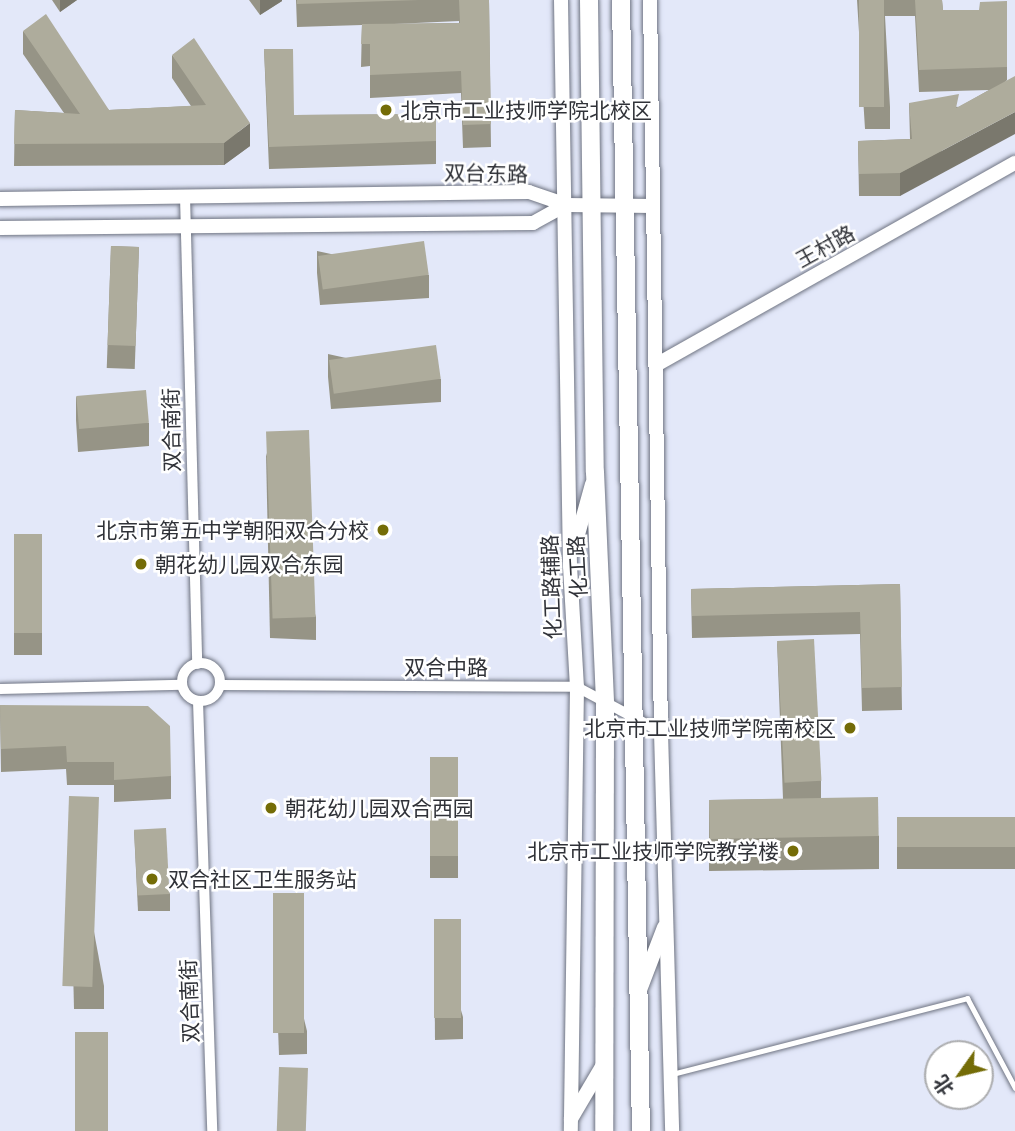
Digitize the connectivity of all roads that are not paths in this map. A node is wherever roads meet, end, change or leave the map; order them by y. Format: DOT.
graph roads {
  1 [pos="589,0"];
  2 [pos="621,0"];
  3 [pos="650,0"];
  4 [pos="562,3"];
  5 [pos="1015,163"];
  6 [pos="184,196"];
  7 [pos="0,199"];
  8 [pos="566,205"];
  9 [pos="593,206"];
  10 [pos="626,206"];
  11 [pos="653,206"];
  12 [pos="186,226"];
  13 [pos="0,228"];
  14 [pos="656,365"];
  15 [pos="595,472"];
  16 [pos="570,566"];
  17 [pos="197,664"];
  18 [pos="182,685"];
  19 [pos="220,685"];
  20 [pos="577,687"];
  21 [pos="0,689"];
  22 [pos="198,701"];
  23 [pos="606,705"];
  24 [pos="634,721"];
  25 [pos="661,732"];
  26 [pos="667,919"];
  27 [pos="639,995"];
  28 [pos="604,1063"];
  29 [pos="671,1074"];
  30 [pos="1015,1088"];
  31 [pos="571,1125"];
  32 [pos="212,1131"];
  33 [pos="604,1131"];
  34 [pos="641,1131"];
  35 [pos="672,1131"];
  1 -- 9 [label="main road, 化工路"];
  2 -- 10 [label="main road"];
  3 -- 11 [label="street"];
  4 -- 8 [label="street, 化工路辅路"];
  5 -- 14 [label="street, 王村路"];
  6 -- 7 [label="street, 双台东路"];
  6 -- 8 [label="street, 双台东路"];
  6 -- 12 [label="street, 双合南街"];
  8 -- 9 [label="street"];
  8 -- 12 [label="street"];
  8 -- 16 [label="street, 化工路辅路"];
  9 -- 10 [label="street"];
  9 -- 15 [label="main road, 化工路"];
  10 -- 11 [label="street"];
  10 -- 24 [label="main road"];
  11 -- 14 [label="street"];
  12 -- 13 [label="street"];
  12 -- 17 [label="street, 双合南街"];
  14 -- 25 [label="street"];
  15 -- 16 [label="street"];
  15 -- 23 [label="main road, 化工路"];
  16 -- 20 [label="street, 化工路辅路"];
  17 -- 18 [label="street"];
  17 -- 19 [label="street"];
  18 -- 21 [label="street"];
  18 -- 22 [label="street"];
  19 -- 20 [label="street, 双合中路"];
  19 -- 22 [label="street"];
  20 -- 23 [label="street"];
  20 -- 31 [label="street, 化工路辅路"];
  22 -- 32 [label="street, 双合南街"];
  23 -- 24 [label="street"];
  23 -- 28 [label="main road, 化工路"];
  24 -- 25 [label="street"];
  24 -- 27 [label="main road"];
  25 -- 26 [label="street"];
  26 -- 27 [label="street"];
  26 -- 29 [label="street"];
  27 -- 34 [label="main road"];
  28 -- 31 [label="street"];
  28 -- 33 [label="main road, 化工路"];
  29 -- 30 [label="lane"];
  29 -- 35 [label="street"];
}
